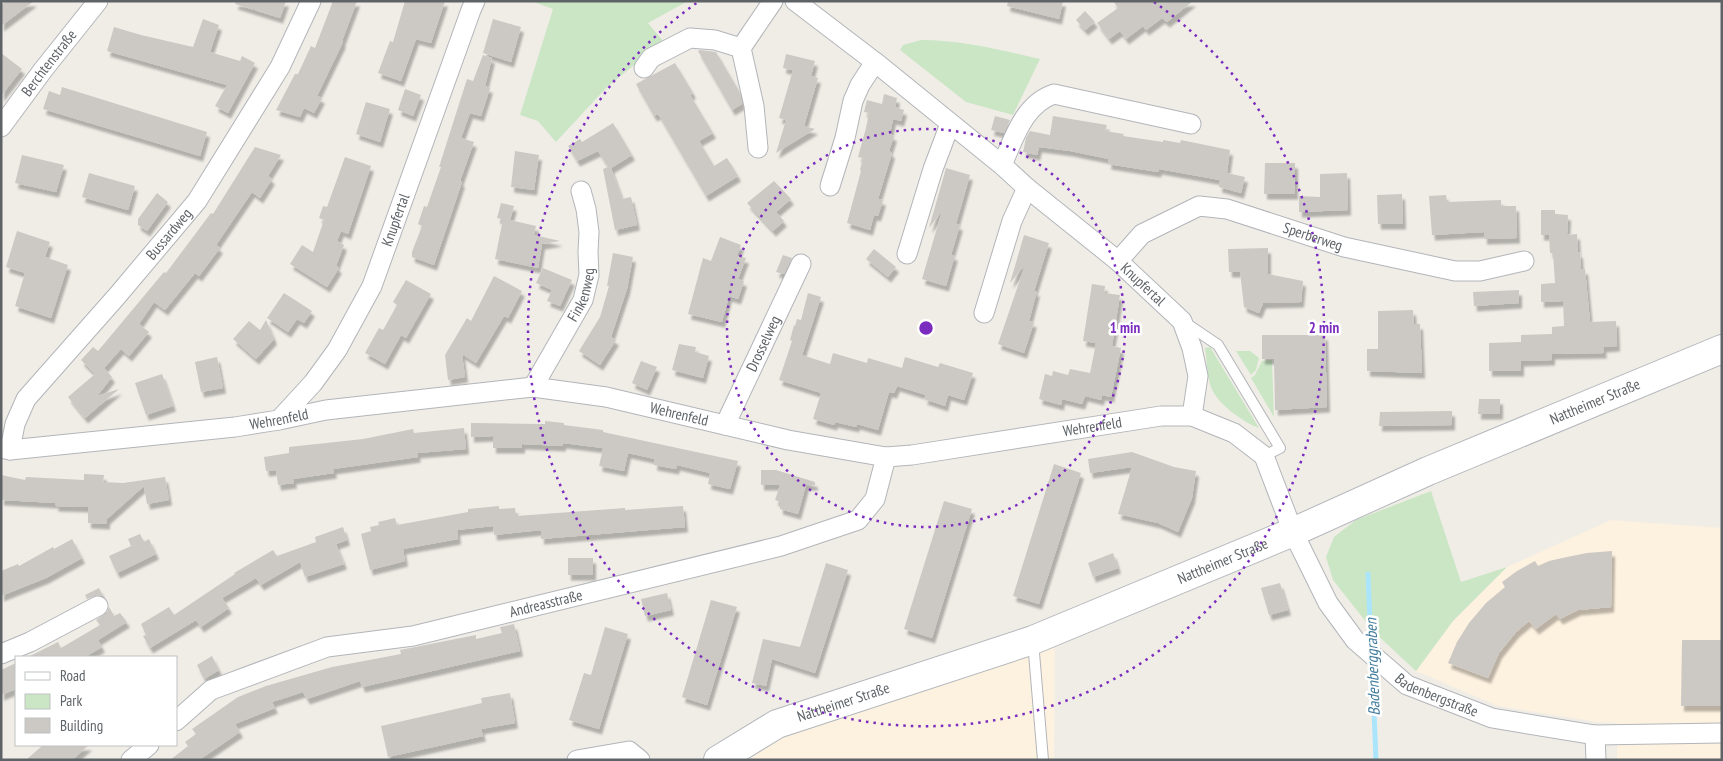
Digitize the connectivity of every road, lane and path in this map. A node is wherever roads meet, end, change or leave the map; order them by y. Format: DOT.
graph roads {
  1 [pos="311,1"];
  2 [pos="475,1"];
  3 [pos="773,1"];
  4 [pos="795,1"];
  5 [pos="92,4"];
  6 [pos="741,48"];
  7 [pos="874,62"];
  8 [pos="644,68"];
  9 [pos="950,124"];
  10 [pos="1191,124"];
  11 [pos="1,127"];
  12 [pos="758,148"];
  13 [pos="1002,165"];
  14 [pos="830,186"];
  15 [pos="1026,188"];
  16 [pos="581,191"];
  17 [pos="907,254"];
  18 [pos="1118,261"];
  19 [pos="1524,261"];
  20 [pos="802,264"];
  21 [pos="984,313"];
  22 [pos="1182,321"];
  23 [pos="1722,349"];
  24 [pos="533,387"];
  25 [pos="1192,416"];
  26 [pos="279,420"];
  27 [pos="725,425"];
  28 [pos="6,449"];
  29 [pos="1272,452"];
  30 [pos="886,458"];
  31 [pos="1293,532"];
  32 [pos="98,606"];
  33 [pos="1033,640"];
  34 [pos="1,654"];
  35 [pos="178,719"];
  36 [pos="1722,733"];
  37 [pos="1594,735"];
  38 [pos="148,746"];
  39 [pos="131,760"];
  40 [pos="577,760"];
  41 [pos="640,760"];
  42 [pos="718,760"];
  43 [pos="1043,760"];
  44 [pos="1596,760"];
  1 -- 28 [label="street, Bussardweg"];
  2 -- 26 [label="street, Knupfertal"];
  3 -- 6 [label="street"];
  4 -- 7 [label="street, Knupfertal"];
  5 -- 11 [label="street, Berchtenstraße"];
  6 -- 8 [label="street"];
  6 -- 12 [label="street"];
  7 -- 9 [label="street, Knupfertal"];
  7 -- 14 [label="street"];
  9 -- 13 [label="street, Knupfertal"];
  9 -- 17 [label="street"];
  10 -- 13 [label="street"];
  13 -- 15 [label="street, Knupfertal"];
  15 -- 18 [label="street, Knupfertal"];
  15 -- 21 [label="street"];
  16 -- 24 [label="street, Finkenweg"];
  18 -- 19 [label="street, Sperberweg"];
  18 -- 22 [label="street, Knupfertal"];
  20 -- 27 [label="street, Drosselweg"];
  22 -- 25 [label="street, Knupfertal"];
  22 -- 29 [label="lane"];
  23 -- 31 [label="street, Nattheimer Straße"];
  24 -- 26 [label="street, Wehrenfeld"];
  24 -- 27 [label="street, Wehrenfeld"];
  25 -- 29 [label="street, Wehrenfeld"];
  25 -- 30 [label="street, Wehrenfeld"];
  26 -- 28 [label="street, Wehrenfeld"];
  27 -- 30 [label="street, Wehrenfeld"];
  29 -- 31 [label="street"];
  30 -- 35 [label="street, Andreasstraße"];
  31 -- 33 [label="street, Nattheimer Straße"];
  31 -- 37 [label="street, Badenbergstraße"];
  32 -- 34 [label="street"];
  33 -- 42 [label="street, Nattheimer Straße"];
  33 -- 43 [label="lane"];
  36 -- 37 [label="street, Badenbergstraße"];
  37 -- 44 [label="street"];
  38 -- 39 [label="street"];
  40 -- 41 [label="street"];
}
